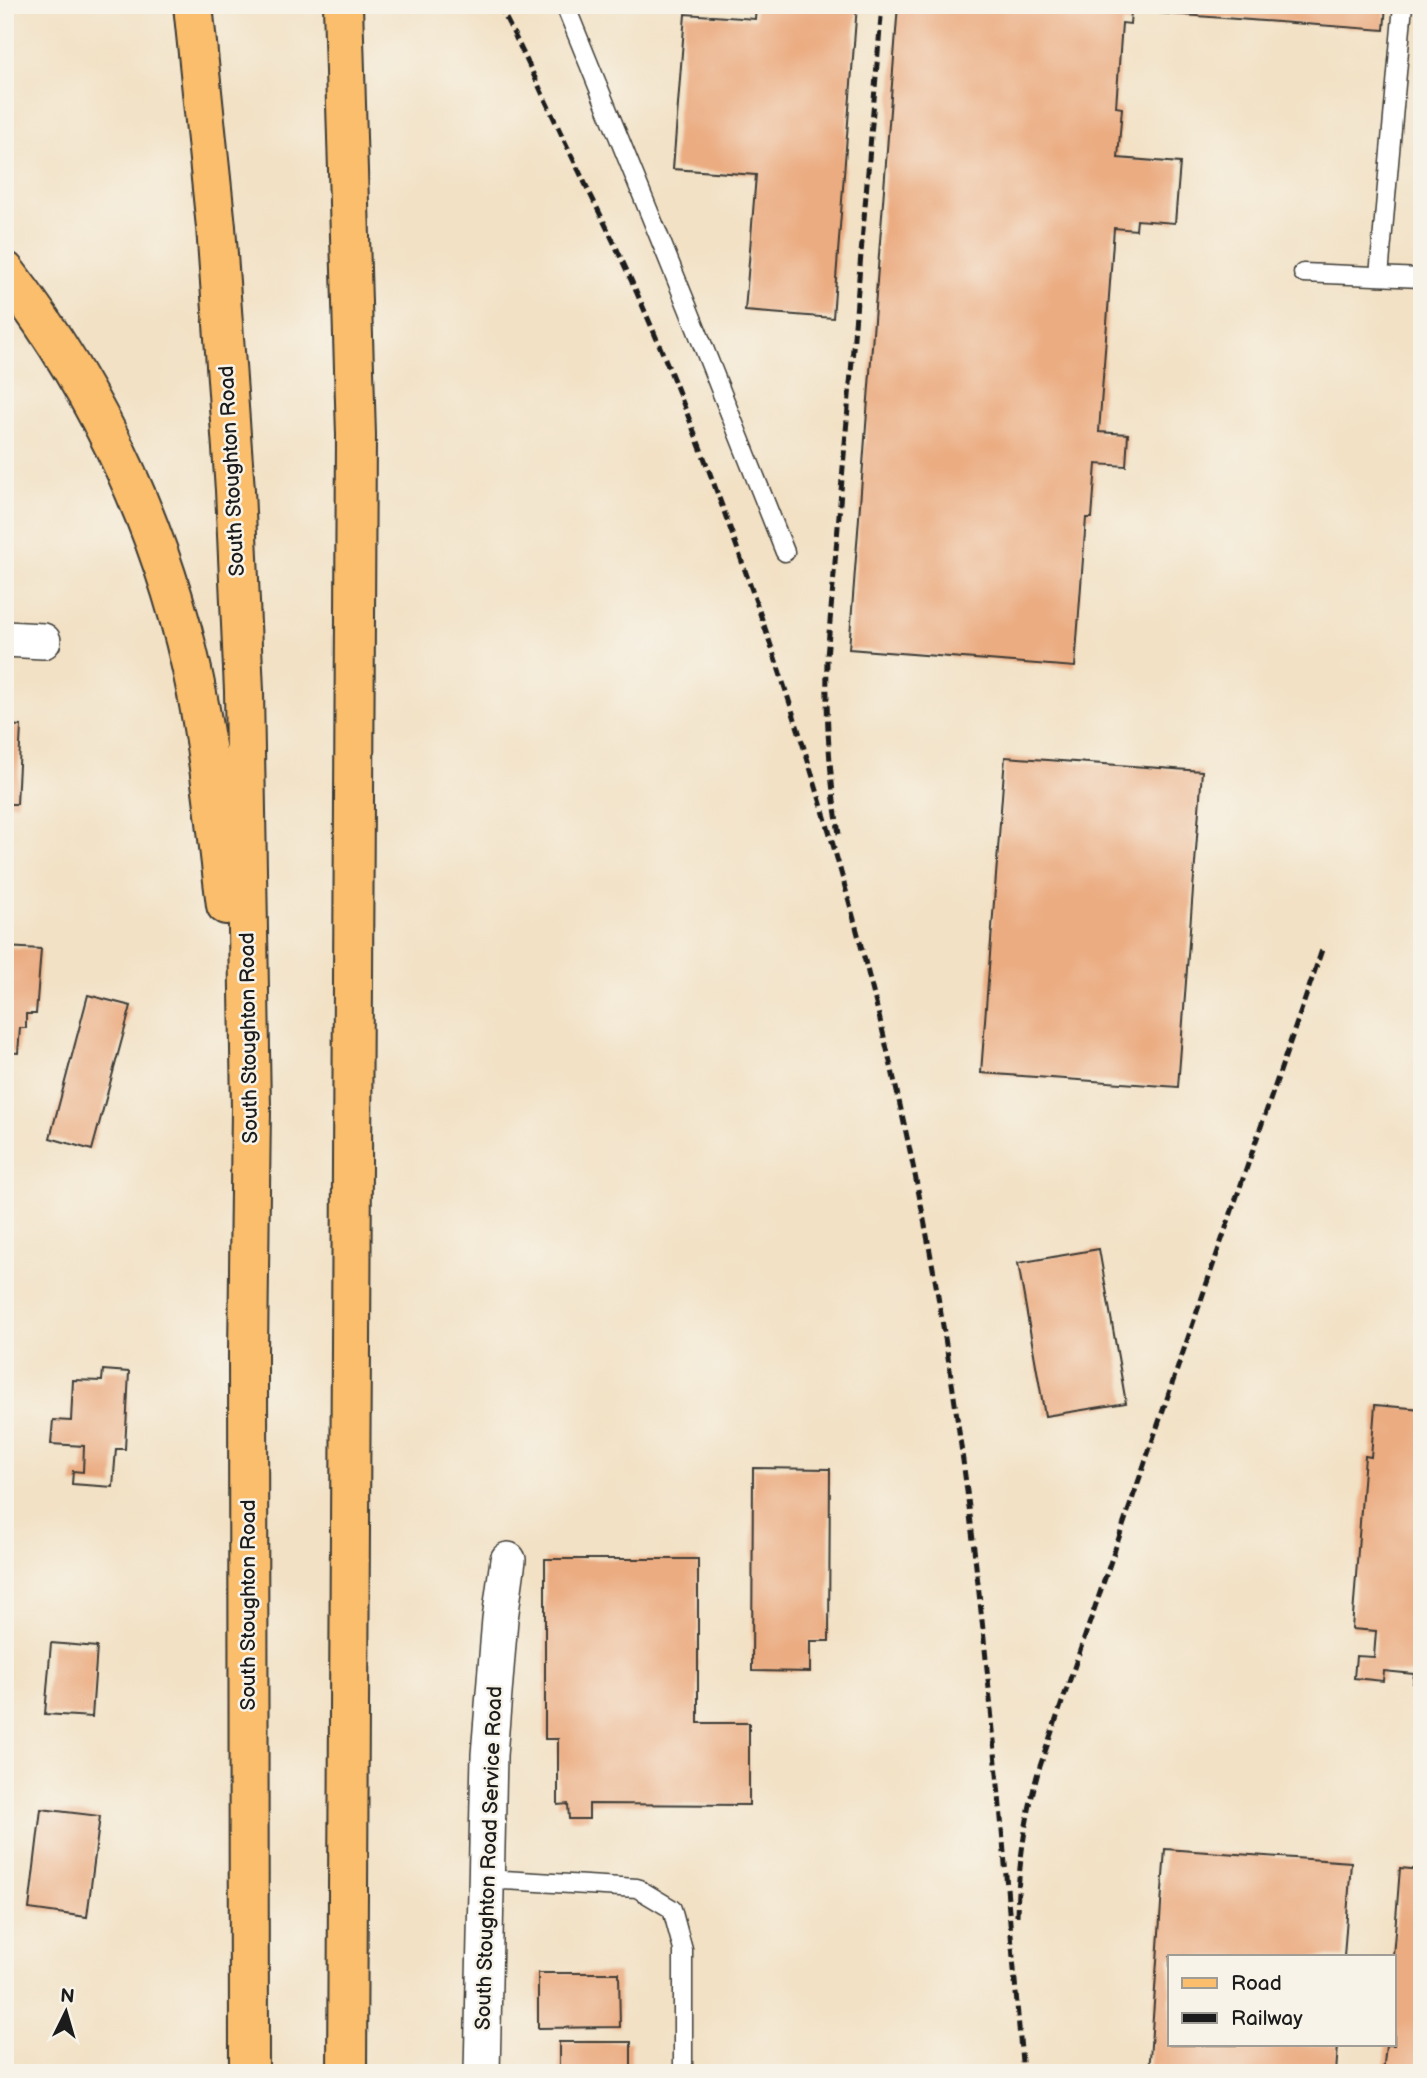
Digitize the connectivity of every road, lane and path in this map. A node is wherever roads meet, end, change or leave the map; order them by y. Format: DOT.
graph roads {
  1 [pos="194,5"];
  2 [pos="565,5"];
  3 [pos="1403,5"];
  4 [pos="344,16"];
  5 [pos="5,271"];
  6 [pos="1303,273"];
  7 [pos="1379,276"];
  8 [pos="1422,278"];
  9 [pos="785,552"];
  10 [pos="5,639"];
  11 [pos="43,641"];
  12 [pos="251,1109"];
  13 [pos="508,1560"];
  14 [pos="486,1879"];
  15 [pos="249,2073"];
  16 [pos="347,2073"];
  17 [pos="482,2073"];
  18 [pos="683,2073"];
  1 -- 12 [label="main road, South Stoughton Road"];
  2 -- 9 [label="lane"];
  3 -- 7 [label="lane"];
  4 -- 16 [label="main road"];
  5 -- 12 [label="main road"];
  6 -- 7 [label="lane"];
  7 -- 8 [label="lane"];
  10 -- 11 [label="street"];
  12 -- 15 [label="main road, South Stoughton Road"];
  13 -- 14 [label="street, South Stoughton Road Service Road"];
  14 -- 17 [label="street, South Stoughton Road Service Road"];
  14 -- 18 [label="lane"];
}
